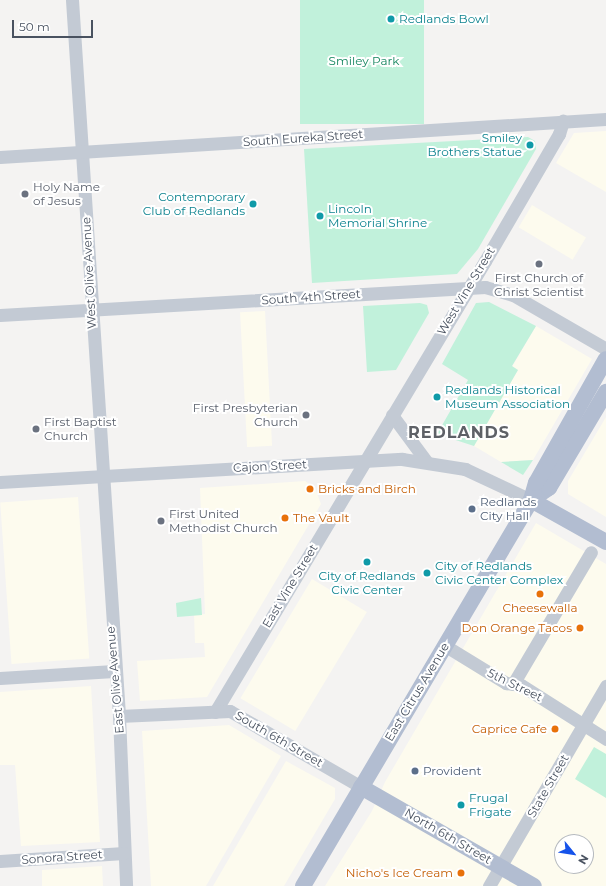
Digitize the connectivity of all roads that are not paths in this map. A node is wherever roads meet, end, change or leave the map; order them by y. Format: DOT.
graph roads {
  1 [pos="72,0"];
  2 [pos="606,119"];
  3 [pos="563,121"];
  4 [pos="81,152"];
  5 [pos="0,157"];
  6 [pos="467,287"];
  7 [pos="90,310"];
  8 [pos="0,315"];
  9 [pos="606,350"];
  10 [pos="606,359"];
  11 [pos="606,392"];
  12 [pos="392,415"];
  13 [pos="366,461"];
  14 [pos="426,461"];
  15 [pos="101,475"];
  16 [pos="0,482"];
  17 [pos="531,500"];
  18 [pos="606,542"];
  19 [pos="591,552"];
  20 [pos="444,645"];
  21 [pos="114,671"];
  22 [pos="0,678"];
  23 [pos="513,684"];
  24 [pos="606,686"];
  25 [pos="215,712"];
  26 [pos="119,716"];
  27 [pos="583,726"];
  28 [pos="606,739"];
  29 [pos="361,786"];
  30 [pos="124,853"];
  31 [pos="0,860"];
  32 [pos="501,866"];
  33 [pos="126,886"];
  34 [pos="303,886"];
  35 [pos="489,886"];
  36 [pos="534,886"];
  1 -- 4 [label="street, West Olive Avenue"];
  2 -- 3 [label="street, South Eureka Street"];
  3 -- 4 [label="street, South Eureka Street"];
  3 -- 6 [label="street, West Vine Street"];
  4 -- 5 [label="street, South Eureka Street"];
  4 -- 7 [label="street, West Olive Avenue"];
  6 -- 7 [label="street, South 4th Street"];
  6 -- 9 [label="street, South 4th Street"];
  6 -- 12 [label="street, West Vine Street"];
  7 -- 8 [label="street, South 4th Street"];
  7 -- 15 [label="street, West Olive Avenue"];
  10 -- 17 [label="main road"];
  11 -- 17 [label="main road"];
  12 -- 13 [label="street, West Vine Street"];
  12 -- 14 [label="street"];
  13 -- 14 [label="street, Cajon Street"];
  13 -- 15 [label="street, Cajon Street"];
  13 -- 25 [label="street, East Vine Street"];
  14 -- 17 [label="street, Cajon Street"];
  15 -- 16 [label="street, Cajon Street"];
  15 -- 21 [label="street, East Olive Avenue"];
  17 -- 18 [label="main road"];
  17 -- 20 [label="main road, East Citrus Avenue"];
  19 -- 23 [label="street"];
  20 -- 23 [label="street, 5th Street"];
  20 -- 29 [label="main road, East Citrus Avenue"];
  21 -- 22 [label="street"];
  21 -- 26 [label="street, East Olive Avenue"];
  23 -- 27 [label="street, 5th Street"];
  24 -- 27 [label="street, State Street"];
  25 -- 26 [label="street, South 6th Street"];
  25 -- 29 [label="street, South 6th Street"];
  26 -- 30 [label="street, East Olive Avenue"];
  27 -- 28 [label="street, 5th Street"];
  27 -- 32 [label="street, State Street"];
  29 -- 32 [label="main road, North 6th Street"];
  29 -- 34 [label="main road, East Citrus Avenue"];
  30 -- 31 [label="street, Sonora Street"];
  30 -- 33 [label="street, East Olive Avenue"];
  32 -- 35 [label="street, State Street"];
  32 -- 36 [label="main road, North 6th Street"];
}
